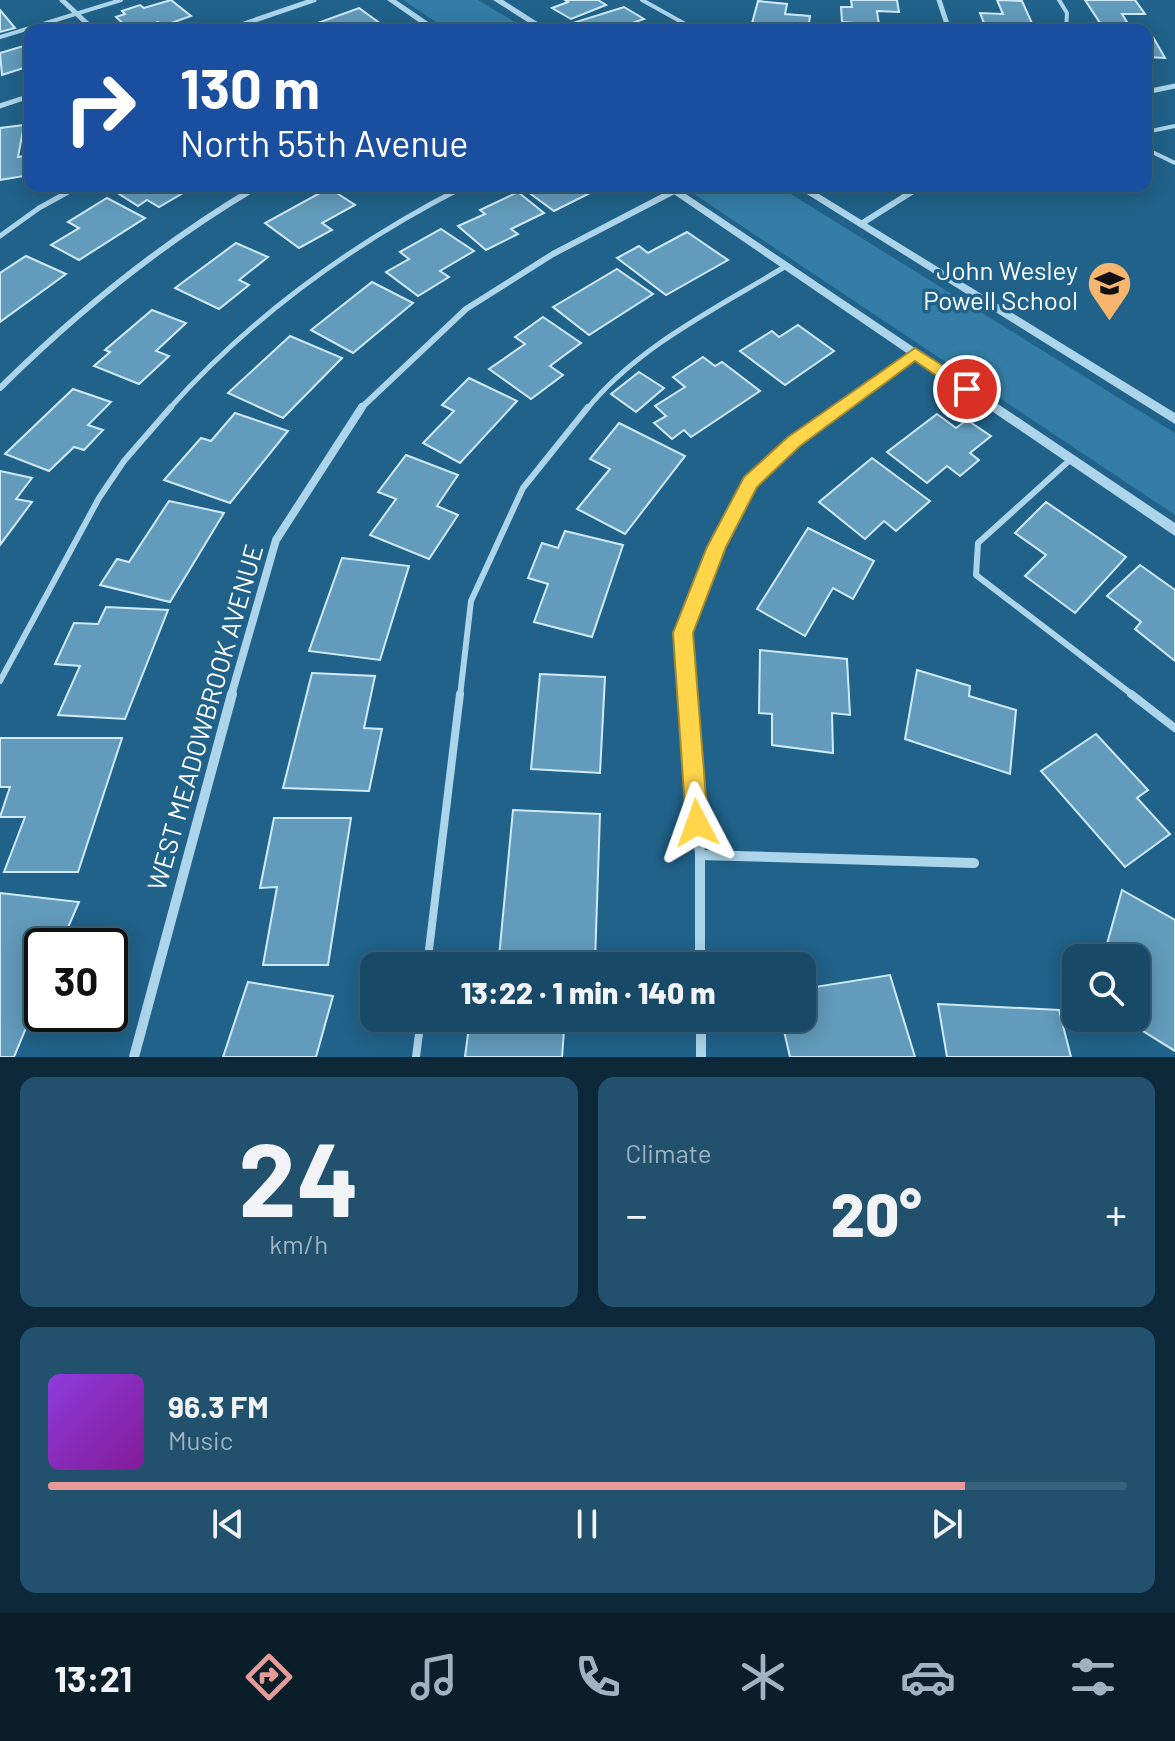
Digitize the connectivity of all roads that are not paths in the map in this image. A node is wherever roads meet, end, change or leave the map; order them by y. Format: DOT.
graph roads {
  1 [pos="62,0"];
  2 [pos="121,0"];
  3 [pos="314,0"];
  4 [pos="391,0"];
  5 [pos="497,0"];
  6 [pos="642,0"];
  7 [pos="939,0"];
  8 [pos="1059,0"];
  9 [pos="78,13"];
  10 [pos="42,24"];
  11 [pos="88,24"];
  12 [pos="244,24"];
  13 [pos="425,24"];
  14 [pos="536,24"];
  15 [pos="685,24"];
  16 [pos="947,24"];
  17 [pos="1066,24"];
  18 [pos="24,30"];
  19 [pos="0,37"];
  20 [pos="1175,86"];
  21 [pos="1152,91"];
  22 [pos="24,98"];
  23 [pos="0,106"];
  24 [pos="1175,126"];
  25 [pos="1152,131"];
  26 [pos="1152,152"];
  27 [pos="1175,163"];
  28 [pos="68,192"];
  29 [pos="248,192"];
  30 [pos="454,192"];
  31 [pos="663,192"];
  32 [pos="676,192"];
  33 [pos="809,192"];
  34 [pos="912,192"];
  35 [pos="861,224"];
  36 [pos="0,236"];
  37 [pos="786,266"];
  38 [pos="915,354"];
  39 [pos="0,388"];
  40 [pos="1175,419"];
  41 [pos="1071,459"];
  42 [pos="1175,530"];
  43 [pos="0,681"];
  44 [pos="1175,728"];
  45 [pos="700,855"];
  46 [pos="974,863"];
  47 [pos="429,952"];
  48 [pos="700,952"];
  49 [pos="419,1032"];
  50 [pos="701,1032"];
  51 [pos="134,1057"];
  52 [pos="416,1057"];
  53 [pos="701,1057"];
  1 -- 9 [label="street"];
  2 -- 9 [label="lane"];
  3 -- 12 [label="street"];
  4 -- 13 [label="street"];
  5 -- 14 [label="street"];
  6 -- 15 [label="lane"];
  7 -- 16 [label="street"];
  8 -- 17 [label="lane"];
  9 -- 10 [label="lane"];
  9 -- 11 [label="street"];
  18 -- 19 [label="lane"];
  20 -- 21 [label="street"];
  22 -- 23 [label="street"];
  24 -- 25 [label="lane"];
  26 -- 27 [label="lane"];
  28 -- 36 [label="lane"];
  29 -- 39 [label="street"];
  30 -- 43 [label="lane"];
  31 -- 51 [label="street, WEST MEADOWBROOK AVENUE"];
  32 -- 37 [label="street"];
  33 -- 35 [label="street"];
  34 -- 35 [label="street"];
  35 -- 40 [label="street"];
  37 -- 38 [label="street"];
  37 -- 47 [label="lane"];
  38 -- 41 [label="street"];
  38 -- 45 [label="street"];
  41 -- 42 [label="street"];
  41 -- 44 [label="lane"];
  45 -- 46 [label="street"];
  45 -- 48 [label="street"];
  49 -- 52 [label="lane"];
  50 -- 53 [label="street"];
}
